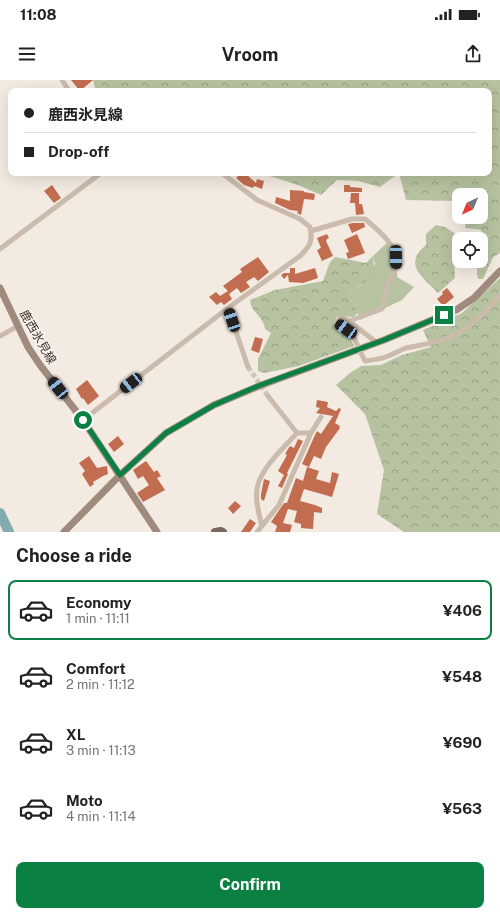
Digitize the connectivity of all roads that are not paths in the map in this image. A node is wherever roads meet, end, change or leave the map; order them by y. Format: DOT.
graph roads {
  1 [pos="97,176"];
  2 [pos="226,176"];
  3 [pos="311,231"];
  4 [pos="0,249"];
  5 [pos="500,271"];
  6 [pos="0,288"];
  7 [pos="500,296"];
  8 [pos="228,308"];
  9 [pos="349,321"];
  10 [pos="18,326"];
  11 [pos="0,336"];
  12 [pos="376,342"];
  13 [pos="248,367"];
  14 [pos="268,396"];
  15 [pos="321,417"];
  16 [pos="83,420"];
  17 [pos="297,433"];
  18 [pos="311,433"];
  19 [pos="120,475"];
  20 [pos="262,526"];
  21 [pos="64,532"];
  22 [pos="157,532"];
  23 [pos="215,532"];
  24 [pos="223,532"];
  25 [pos="257,532"];
  1 -- 4 [label="street"];
  2 -- 3 [label="street"];
  3 -- 8 [label="street"];
  3 -- 9 [label="street"];
  5 -- 12 [label="street"];
  6 -- 10 [label="street, 鹿西氷見線"];
  7 -- 9 [label="street, bridge"];
  8 -- 13 [label="street"];
  8 -- 16 [label="street"];
  9 -- 12 [label="street"];
  10 -- 11 [label="street"];
  10 -- 16 [label="street, 鹿西氷見線"];
  12 -- 19 [label="street"];
  14 -- 17 [label="street"];
  15 -- 18 [label="street"];
  16 -- 19 [label="street, 鹿西氷見線"];
  17 -- 18 [label="street"];
  17 -- 20 [label="street"];
  18 -- 20 [label="street"];
  19 -- 21 [label="street"];
  19 -- 22 [label="street, 鹿西氷見線"];
  20 -- 25 [label="street"];
  23 -- 24 [label="main road"];
}
